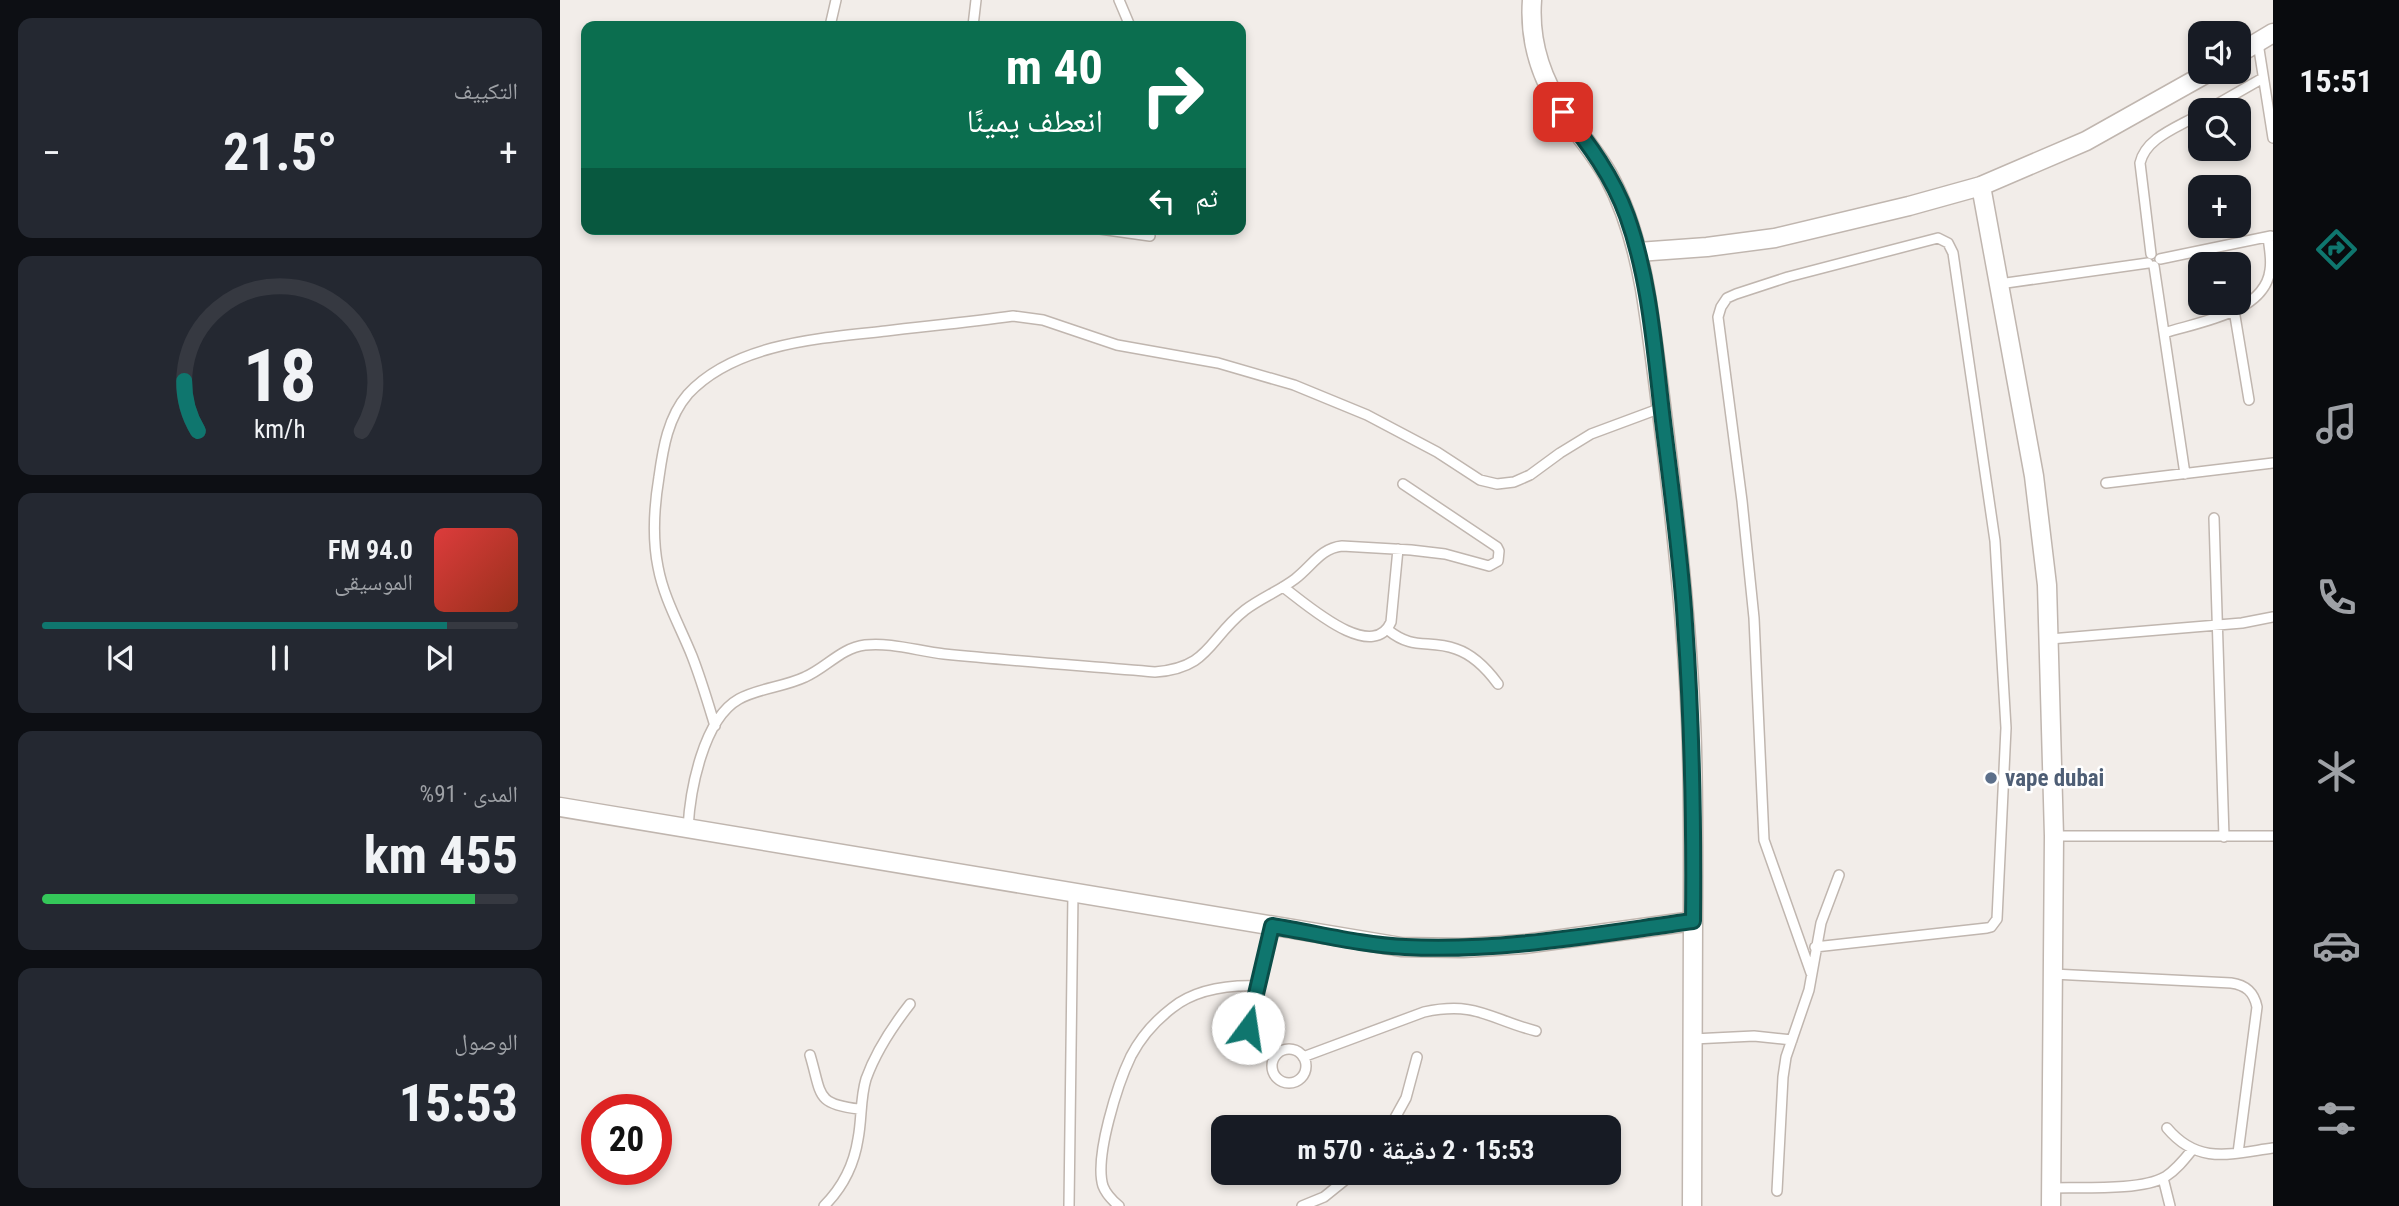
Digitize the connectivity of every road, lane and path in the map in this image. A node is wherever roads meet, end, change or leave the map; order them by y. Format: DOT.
graph roads {
  1 [pos="836,0"];
  2 [pos="976,0"];
  3 [pos="1119,0"];
  4 [pos="1532,0"];
  5 [pos="831,21"];
  6 [pos="974,21"];
  7 [pos="1128,21"];
  8 [pos="2265,38"];
  9 [pos="2263,78"];
  10 [pos="2188,84"];
  11 [pos="2228,98"];
  12 [pos="2188,121"];
  13 [pos="2273,138"];
  14 [pos="1981,186"];
  15 [pos="1145,235"];
  16 [pos="1150,236"];
  17 [pos="2270,236"];
  18 [pos="1638,252"];
  19 [pos="2153,260"];
  20 [pos="1999,284"];
  21 [pos="2251,302"];
  22 [pos="2219,315"];
  23 [pos="2235,315"];
  24 [pos="2164,333"];
  25 [pos="2249,400"];
  26 [pos="1661,408"];
  27 [pos="2273,463"];
  28 [pos="2185,474"];
  29 [pos="2106,483"];
  30 [pos="1404,484"];
  31 [pos="2214,518"];
  32 [pos="1398,549"];
  33 [pos="1283,587"];
  34 [pos="2273,617"];
  35 [pos="2217,624"];
  36 [pos="1388,630"];
  37 [pos="2050,639"];
  38 [pos="1498,684"];
  39 [pos="715,726"];
  40 [pos="560,807"];
  41 [pos="688,828"];
  42 [pos="2054,836"];
  43 [pos="2273,836"];
  44 [pos="2224,837"];
  45 [pos="1839,875"];
  46 [pos="1073,893"];
  47 [pos="1693,921"];
  48 [pos="1272,926"];
  49 [pos="1815,947"];
  50 [pos="1811,972"];
  51 [pos="2053,974"];
  52 [pos="1258,986"];
  53 [pos="910,1004"];
  54 [pos="1536,1031"];
  55 [pos="1693,1039"];
  56 [pos="1792,1040"];
  57 [pos="810,1055"];
  58 [pos="1417,1056"];
  59 [pos="1303,1057"];
  60 [pos="1274,1058"];
  61 [pos="859,1109"];
  62 [pos="1397,1115"];
  63 [pos="2167,1128"];
  64 [pos="2273,1148"];
  65 [pos="2192,1150"];
  66 [pos="2238,1153"];
  67 [pos="2163,1178"];
  68 [pos="1342,1185"];
  69 [pos="2051,1188"];
  70 [pos="1776,1191"];
  71 [pos="1326,1201"];
  72 [pos="824,1206"];
  73 [pos="1069,1206"];
  74 [pos="1119,1206"];
  75 [pos="1301,1206"];
  76 [pos="1692,1206"];
  77 [pos="2051,1206"];
  78 [pos="2170,1206"];
  1 -- 5 [label="lane"];
  2 -- 6 [label="lane"];
  3 -- 7 [label="lane"];
  4 -- 18 [label="street"];
  8 -- 9 [label="lane"];
  9 -- 11 [label="lane"];
  9 -- 13 [label="lane"];
  10 -- 14 [label="street"];
  12 -- 19 [label="lane"];
  14 -- 18 [label="street"];
  14 -- 20 [label="street"];
  15 -- 16 [label="lane"];
  17 -- 19 [label="lane"];
  17 -- 21 [label="lane"];
  18 -- 26 [label="street"];
  19 -- 20 [label="lane"];
  19 -- 24 [label="lane"];
  20 -- 37 [label="street"];
  22 -- 24 [label="lane"];
  23 -- 25 [label="lane"];
  24 -- 28 [label="lane"];
  26 -- 39 [label="lane"];
  26 -- 47 [label="street"];
  27 -- 28 [label="lane"];
  28 -- 29 [label="lane"];
  30 -- 32 [label="lane"];
  31 -- 35 [label="lane"];
  32 -- 33 [label="lane"];
  32 -- 36 [label="lane"];
  33 -- 36 [label="lane"];
  33 -- 39 [label="lane"];
  34 -- 35 [label="lane"];
  35 -- 37 [label="lane"];
  35 -- 44 [label="lane"];
  36 -- 38 [label="lane"];
  37 -- 42 [label="street"];
  39 -- 41 [label="lane"];
  40 -- 41 [label="street"];
  41 -- 46 [label="street"];
  42 -- 44 [label="lane"];
  42 -- 51 [label="street"];
  43 -- 44 [label="lane"];
  45 -- 49 [label="lane"];
  46 -- 48 [label="street"];
  46 -- 73 [label="lane"];
  47 -- 48 [label="street"];
  47 -- 55 [label="street"];
  48 -- 52 [label="lane"];
  49 -- 50 [label="lane"];
  49 -- 50 [label="lane"];
  50 -- 56 [label="lane"];
  51 -- 66 [label="lane"];
  51 -- 69 [label="street"];
  52 -- 60 [label="lane"];
  52 -- 74 [label="lane"];
  53 -- 61 [label="lane"];
  54 -- 59 [label="lane"];
  55 -- 56 [label="lane"];
  55 -- 76 [label="street"];
  56 -- 70 [label="lane"];
  57 -- 61 [label="lane"];
  58 -- 62 [label="lane"];
  59 -- 60 [label="lane"];
  59 -- 60 [label="lane"];
  61 -- 72 [label="lane"];
  63 -- 65 [label="lane"];
  64 -- 66 [label="lane"];
  65 -- 66 [label="lane"];
  65 -- 67 [label="lane"];
  67 -- 69 [label="lane"];
  67 -- 78 [label="lane"];
  68 -- 71 [label="lane"];
  69 -- 77 [label="street"];
  71 -- 75 [label="lane"];
}
